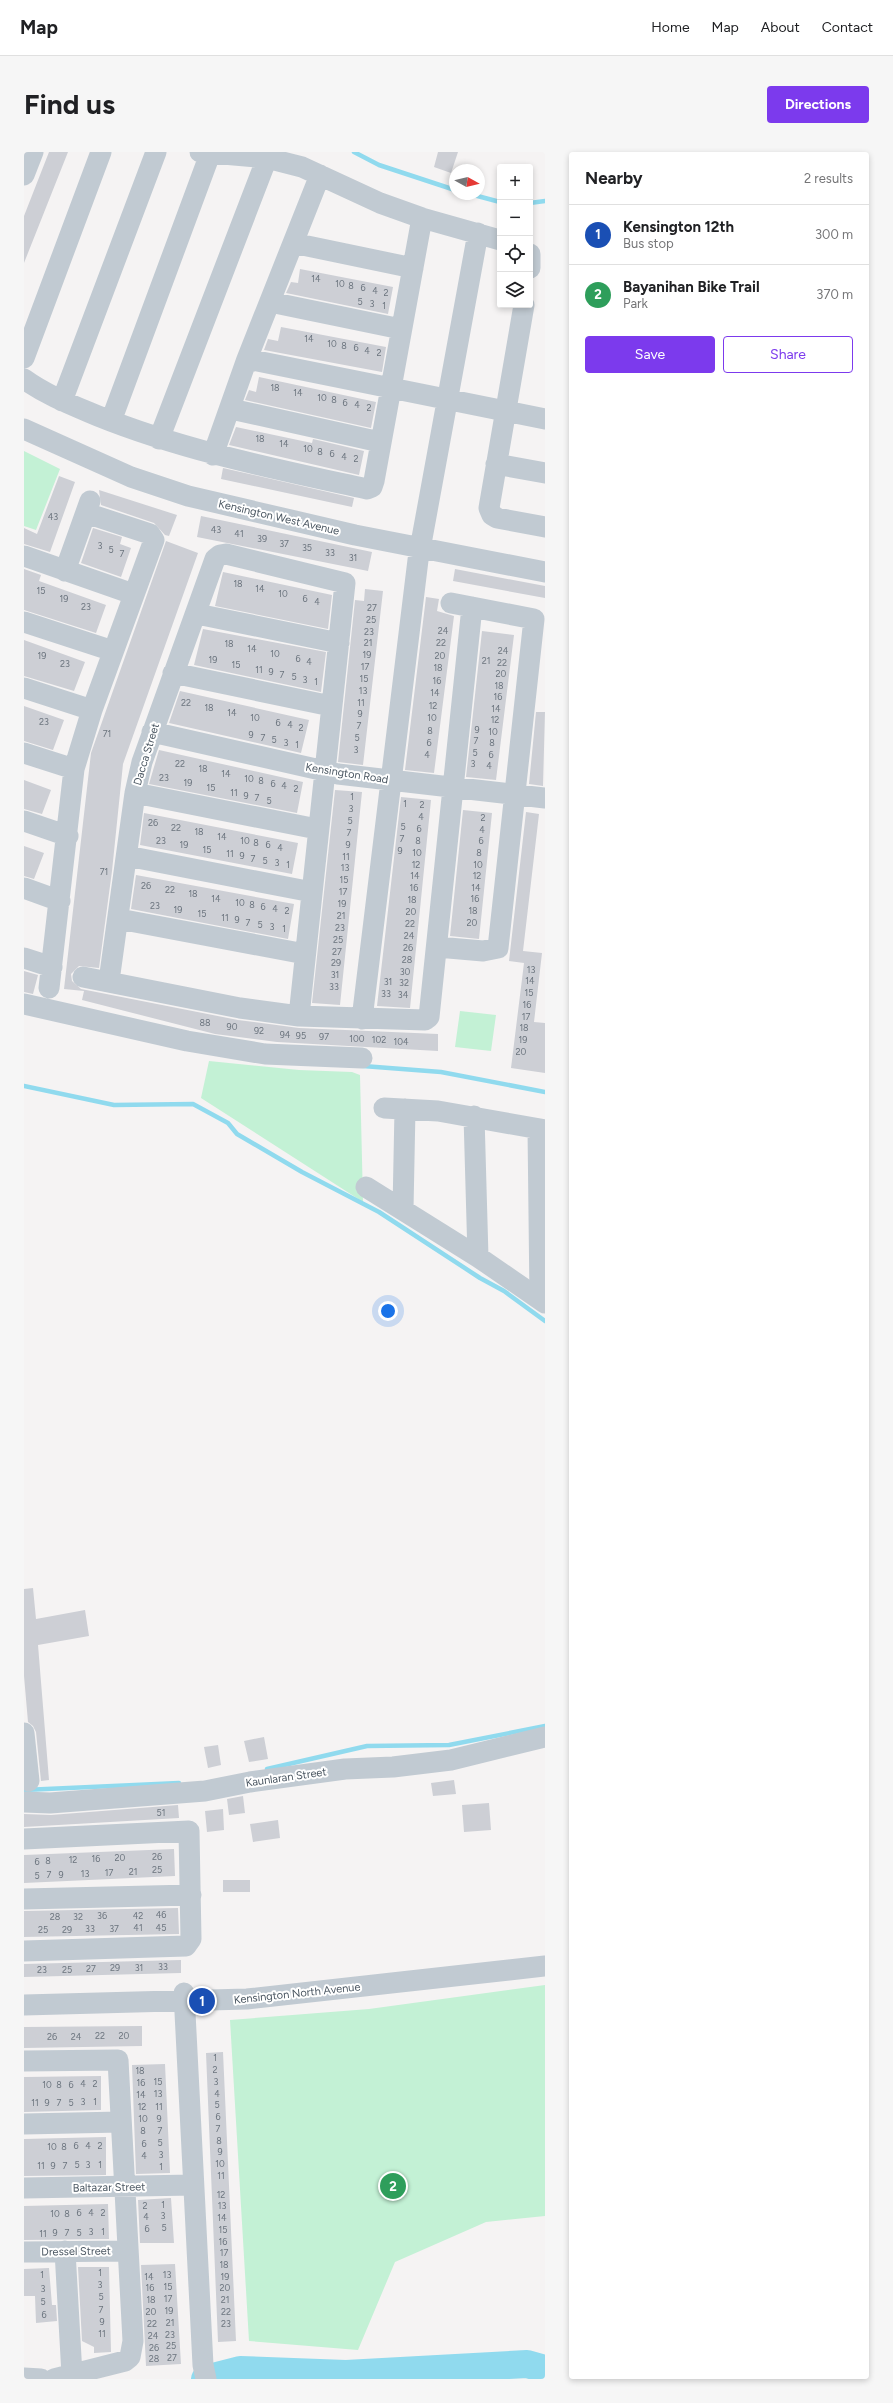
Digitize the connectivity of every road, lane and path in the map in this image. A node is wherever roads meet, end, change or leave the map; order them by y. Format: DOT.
graph roads {
  1 [pos="33,152"];
  2 [pos="101,152"];
  3 [pos="156,152"];
  4 [pos="205,153"];
  5 [pos="267,158"];
  6 [pos="24,175"];
  7 [pos="320,175"];
  8 [pos="422,218"];
  9 [pos="478,233"];
  10 [pos="497,239"];
  11 [pos="293,243"];
  12 [pos="413,268"];
  13 [pos="270,302"];
  14 [pos="523,308"];
  15 [pos="401,329"];
  16 [pos="24,358"];
  17 [pos="247,359"];
  18 [pos="24,379"];
  19 [pos="390,389"];
  20 [pos="447,400"];
  21 [pos="62,401"];
  22 [pos="231,409"];
  23 [pos="505,411"];
  24 [pos="545,419"];
  25 [pos="111,421"];
  26 [pos="24,429"];
  27 [pos="159,439"];
  28 [pos="380,442"];
  29 [pos="213,455"];
  30 [pos="496,464"];
  31 [pos="545,473"];
  32 [pos="545,527"];
  33 [pos="420,548"];
  34 [pos="24,556"];
  35 [pos="65,570"];
  36 [pos="545,572"];
  37 [pos="133,594"];
  38 [pos="451,603"];
  39 [pos="472,607"];
  40 [pos="197,614"];
  41 [pos="24,622"];
  42 [pos="338,644"];
  43 [pos="113,651"];
  44 [pos="173,673"];
  45 [pos="24,688"];
  46 [pos="331,706"];
  47 [pos="92,710"];
  48 [pos="152,732"];
  49 [pos="24,753"];
  50 [pos="74,769"];
  51 [pos="323,771"];
  52 [pos="392,781"];
  53 [pos="454,789"];
  54 [pos="135,793"];
  55 [pos="516,796"];
  56 [pos="545,798"];
  57 [pos="24,821"];
  58 [pos="317,829"];
  59 [pos="68,836"];
  60 [pos="127,856"];
  61 [pos="24,888"];
  62 [pos="312,892"];
  63 [pos="60,901"];
  64 [pos="119,919"];
  65 [pos="437,947"];
  66 [pos="305,954"];
  67 [pos="24,958"];
  68 [pos="52,967"];
  69 [pos="83,977"];
  70 [pos="109,981"];
  71 [pos="50,988"];
  72 [pos="24,1004"];
  73 [pos="299,1016"];
  74 [pos="362,1019"];
  75 [pos="362,1058"];
  76 [pos="384,1108"];
  77 [pos="405,1109"];
  78 [pos="474,1116"];
  79 [pos="542,1130"];
  80 [pos="366,1187"];
  81 [pos="403,1209"];
  82 [pos="478,1257"];
  83 [pos="543,1301"];
  84 [pos="545,1737"];
  85 [pos="25,1745"];
  86 [pos="29,1781"];
  87 [pos="24,1802"];
  88 [pos="24,1839"];
  89 [pos="191,1895"];
  90 [pos="24,1899"];
  91 [pos="24,1951"];
  92 [pos="545,1966"];
  93 [pos="184,1997"];
  94 [pos="24,2005"];
  95 [pos="24,2060"];
  96 [pos="121,2122"];
  97 [pos="24,2124"];
  98 [pos="193,2185"];
  99 [pos="124,2186"];
  100 [pos="24,2188"];
  101 [pos="65,2251"];
  102 [pos="127,2251"];
  103 [pos="24,2252"];
  104 [pos="205,2372"];
  105 [pos="63,2377"];
  106 [pos="24,2378"];
  107 [pos="41,2379"];
  1 -- 6 [label="street"];
  2 -- 16 [label="street"];
  3 -- 21 [label="street"];
  4 -- 5 [label="street"];
  4 -- 25 [label="street"];
  5 -- 7 [label="street"];
  5 -- 27 [label="street"];
  7 -- 8 [label="street"];
  7 -- 11 [label="street"];
  8 -- 9 [label="street"];
  8 -- 12 [label="street"];
  9 -- 10 [label="street"];
  9 -- 20 [label="street"];
  11 -- 12 [label="street"];
  11 -- 13 [label="street"];
  12 -- 15 [label="street"];
  13 -- 15 [label="street"];
  13 -- 17 [label="street"];
  14 -- 23 [label="street"];
  15 -- 19 [label="street"];
  17 -- 19 [label="street"];
  17 -- 22 [label="street"];
  18 -- 21 [label="street"];
  19 -- 20 [label="street"];
  19 -- 28 [label="street"];
  20 -- 23 [label="street"];
  20 -- 33 [label="street"];
  21 -- 25 [label="street"];
  22 -- 28 [label="street"];
  22 -- 29 [label="street"];
  23 -- 24 [label="street"];
  23 -- 30 [label="street"];
  25 -- 27 [label="street"];
  26 -- 33 [label="street, Kensington West Avenue"];
  27 -- 29 [label="street"];
  28 -- 29 [label="street"];
  30 -- 31 [label="street"];
  30 -- 32 [label="street"];
  33 -- 36 [label="street, Kensington West Avenue"];
  33 -- 52 [label="street"];
  34 -- 35 [label="street"];
  35 -- 37 [label="street"];
  35 -- 37 [label="street"];
  37 -- 43 [label="street"];
  38 -- 39 [label="street"];
  39 -- 53 [label="street"];
  39 -- 55 [label="street"];
  40 -- 42 [label="street"];
  40 -- 42 [label="street, Dacca Street"];
  40 -- 44 [label="street, Dacca Street"];
  41 -- 43 [label="street"];
  42 -- 46 [label="street"];
  43 -- 47 [label="street"];
  44 -- 46 [label="street"];
  44 -- 48 [label="street, Dacca Street"];
  45 -- 47 [label="street"];
  46 -- 51 [label="street"];
  47 -- 50 [label="street"];
  48 -- 51 [label="street, Kensington Road"];
  48 -- 54 [label="street, Dacca Street"];
  49 -- 50 [label="street"];
  50 -- 59 [label="street"];
  51 -- 52 [label="street, Kensington Road"];
  51 -- 58 [label="street"];
  52 -- 53 [label="street, Kensington Road"];
  52 -- 74 [label="street"];
  53 -- 55 [label="street, Kensington Road"];
  53 -- 65 [label="street"];
  54 -- 58 [label="street"];
  54 -- 60 [label="street, Dacca Street"];
  55 -- 56 [label="street, Kensington Road"];
  55 -- 65 [label="street"];
  57 -- 59 [label="street"];
  58 -- 62 [label="street"];
  59 -- 63 [label="street"];
  60 -- 62 [label="street"];
  60 -- 64 [label="street, Dacca Street"];
  61 -- 63 [label="street"];
  62 -- 66 [label="street"];
  63 -- 68 [label="street"];
  64 -- 66 [label="street"];
  64 -- 70 [label="street, Dacca Street"];
  65 -- 74 [label="street"];
  66 -- 73 [label="street"];
  67 -- 68 [label="street"];
  68 -- 71 [label="street"];
  69 -- 70 [label="street"];
  70 -- 73 [label="street"];
  72 -- 75 [label="street"];
  73 -- 74 [label="street"];
  76 -- 77 [label="street"];
  77 -- 78 [label="street"];
  77 -- 81 [label="street"];
  78 -- 79 [label="street"];
  78 -- 82 [label="street"];
  79 -- 83 [label="street"];
  80 -- 81 [label="street"];
  81 -- 82 [label="street"];
  82 -- 83 [label="street"];
  84 -- 87 [label="street, Kaunlaran Street"];
  85 -- 86 [label="street"];
  88 -- 89 [label="street"];
  89 -- 90 [label="street"];
  89 -- 91 [label="street"];
  92 -- 93 [label="street, Kensington North Avenue"];
  93 -- 94 [label="street, Kensington North Avenue"];
  93 -- 98 [label="street"];
  95 -- 96 [label="street"];
  96 -- 97 [label="street"];
  96 -- 99 [label="street"];
  98 -- 99 [label="street, Baltazar Street"];
  98 -- 104 [label="street"];
  99 -- 100 [label="street, Baltazar Street"];
  99 -- 102 [label="street"];
  101 -- 102 [label="street, Dressel Street"];
  101 -- 103 [label="street, Dressel Street"];
  101 -- 105 [label="street"];
  102 -- 105 [label="street"];
  106 -- 107 [label="street"];
}
